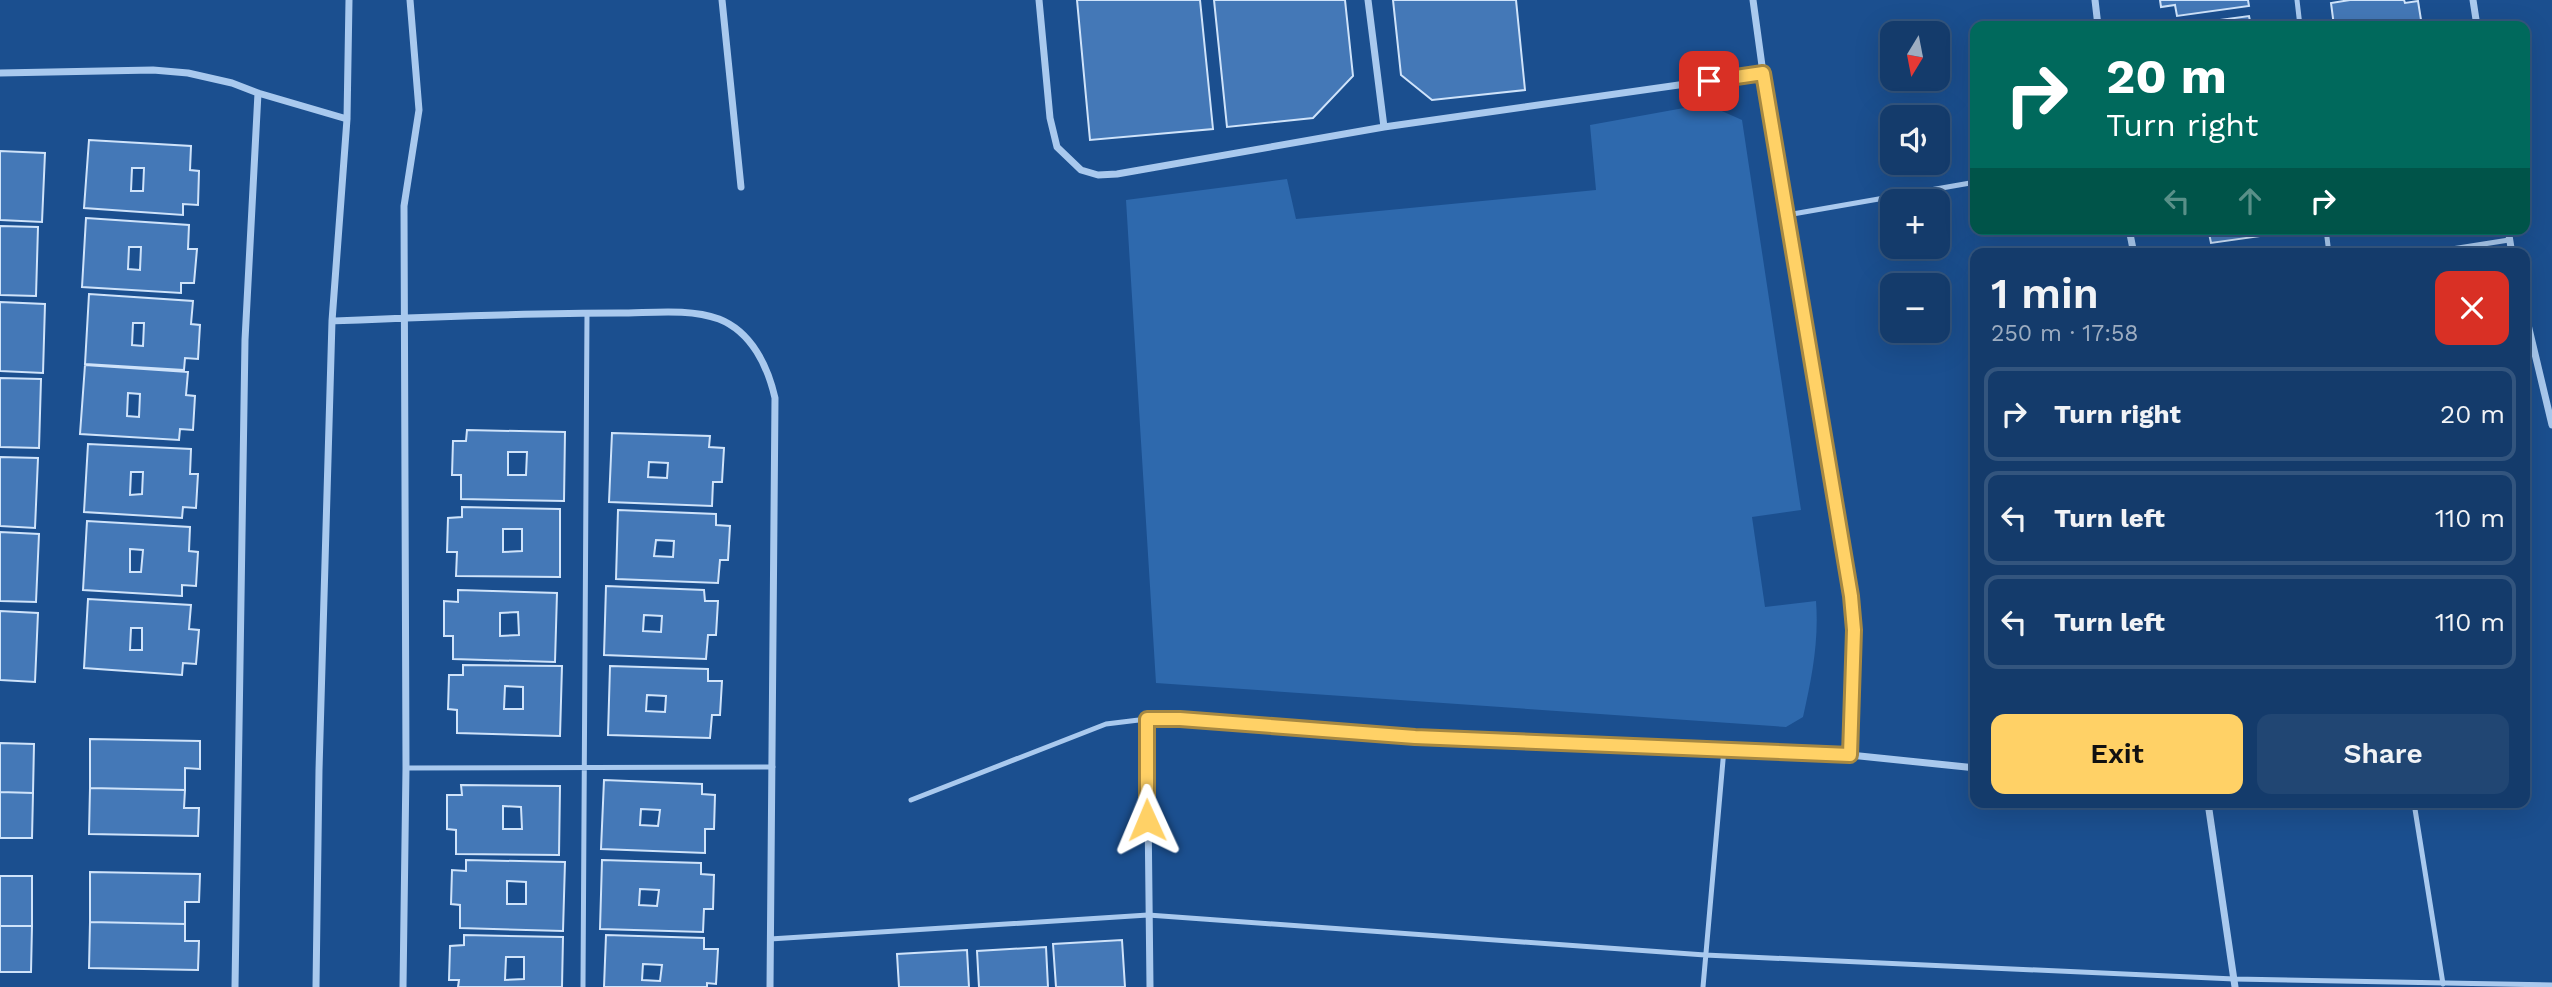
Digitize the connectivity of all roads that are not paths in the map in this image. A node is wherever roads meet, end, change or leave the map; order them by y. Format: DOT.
graph roads {
  1 [pos="349,0"];
  2 [pos="411,0"];
  3 [pos="722,0"];
  4 [pos="1039,0"];
  5 [pos="1368,0"];
  6 [pos="1753,0"];
  7 [pos="2095,0"];
  8 [pos="2297,0"];
  9 [pos="2473,0"];
  10 [pos="2097,21"];
  11 [pos="2300,21"];
  12 [pos="2476,21"];
  13 [pos="0,73"];
  14 [pos="1763,73"];
  15 [pos="258,93"];
  16 [pos="347,119"];
  17 [pos="1384,127"];
  18 [pos="1970,183"];
  19 [pos="741,187"];
  20 [pos="1787,215"];
  21 [pos="2509,235"];
  22 [pos="2509,240"];
  23 [pos="2458,248"];
  24 [pos="2511,248"];
  25 [pos="587,313"];
  26 [pos="404,318"];
  27 [pos="332,321"];
  28 [pos="2530,333"];
  29 [pos="2552,425"];
  30 [pos="1147,719"];
  31 [pos="1724,749"];
  32 [pos="1850,755"];
  33 [pos="774,767"];
  34 [pos="1970,767"];
  35 [pos="406,768"];
  36 [pos="584,769"];
  37 [pos="911,800"];
  38 [pos="2208,808"];
  39 [pos="2415,808"];
  40 [pos="1149,915"];
  41 [pos="770,939"];
  42 [pos="1705,955"];
  43 [pos="2235,983"];
  44 [pos="2442,984"];
  45 [pos="2552,985"];
  46 [pos="234,987"];
  47 [pos="316,987"];
  48 [pos="403,987"];
  49 [pos="583,987"];
  50 [pos="770,987"];
  51 [pos="1150,987"];
  52 [pos="1703,987"];
  1 -- 16 [label="street"];
  2 -- 26 [label="street"];
  3 -- 19 [label="street"];
  4 -- 17 [label="street"];
  5 -- 17 [label="street"];
  6 -- 14 [label="street"];
  7 -- 10 [label="street"];
  8 -- 11 [label="lane"];
  9 -- 12 [label="street"];
  13 -- 15 [label="street"];
  14 -- 17 [label="street"];
  14 -- 20 [label="street"];
  15 -- 16 [label="street"];
  15 -- 46 [label="street"];
  16 -- 27 [label="street"];
  18 -- 20 [label="lane"];
  20 -- 32 [label="street"];
  21 -- 22 [label="street"];
  22 -- 23 [label="lane"];
  22 -- 24 [label="street"];
  25 -- 26 [label="street"];
  25 -- 33 [label="street"];
  25 -- 36 [label="lane"];
  26 -- 27 [label="street"];
  26 -- 35 [label="street"];
  27 -- 47 [label="street"];
  28 -- 29 [label="street"];
  30 -- 31 [label="street"];
  30 -- 37 [label="lane"];
  30 -- 40 [label="street"];
  31 -- 32 [label="street"];
  31 -- 42 [label="lane"];
  32 -- 34 [label="street"];
  33 -- 36 [label="lane"];
  33 -- 41 [label="street"];
  35 -- 36 [label="lane"];
  35 -- 48 [label="street"];
  36 -- 49 [label="lane"];
  38 -- 43 [label="street"];
  39 -- 44 [label="lane"];
  40 -- 41 [label="lane"];
  40 -- 42 [label="lane"];
  40 -- 51 [label="street"];
  41 -- 50 [label="street"];
  42 -- 43 [label="lane"];
  42 -- 52 [label="lane"];
  43 -- 44 [label="lane"];
  44 -- 45 [label="lane"];
}
